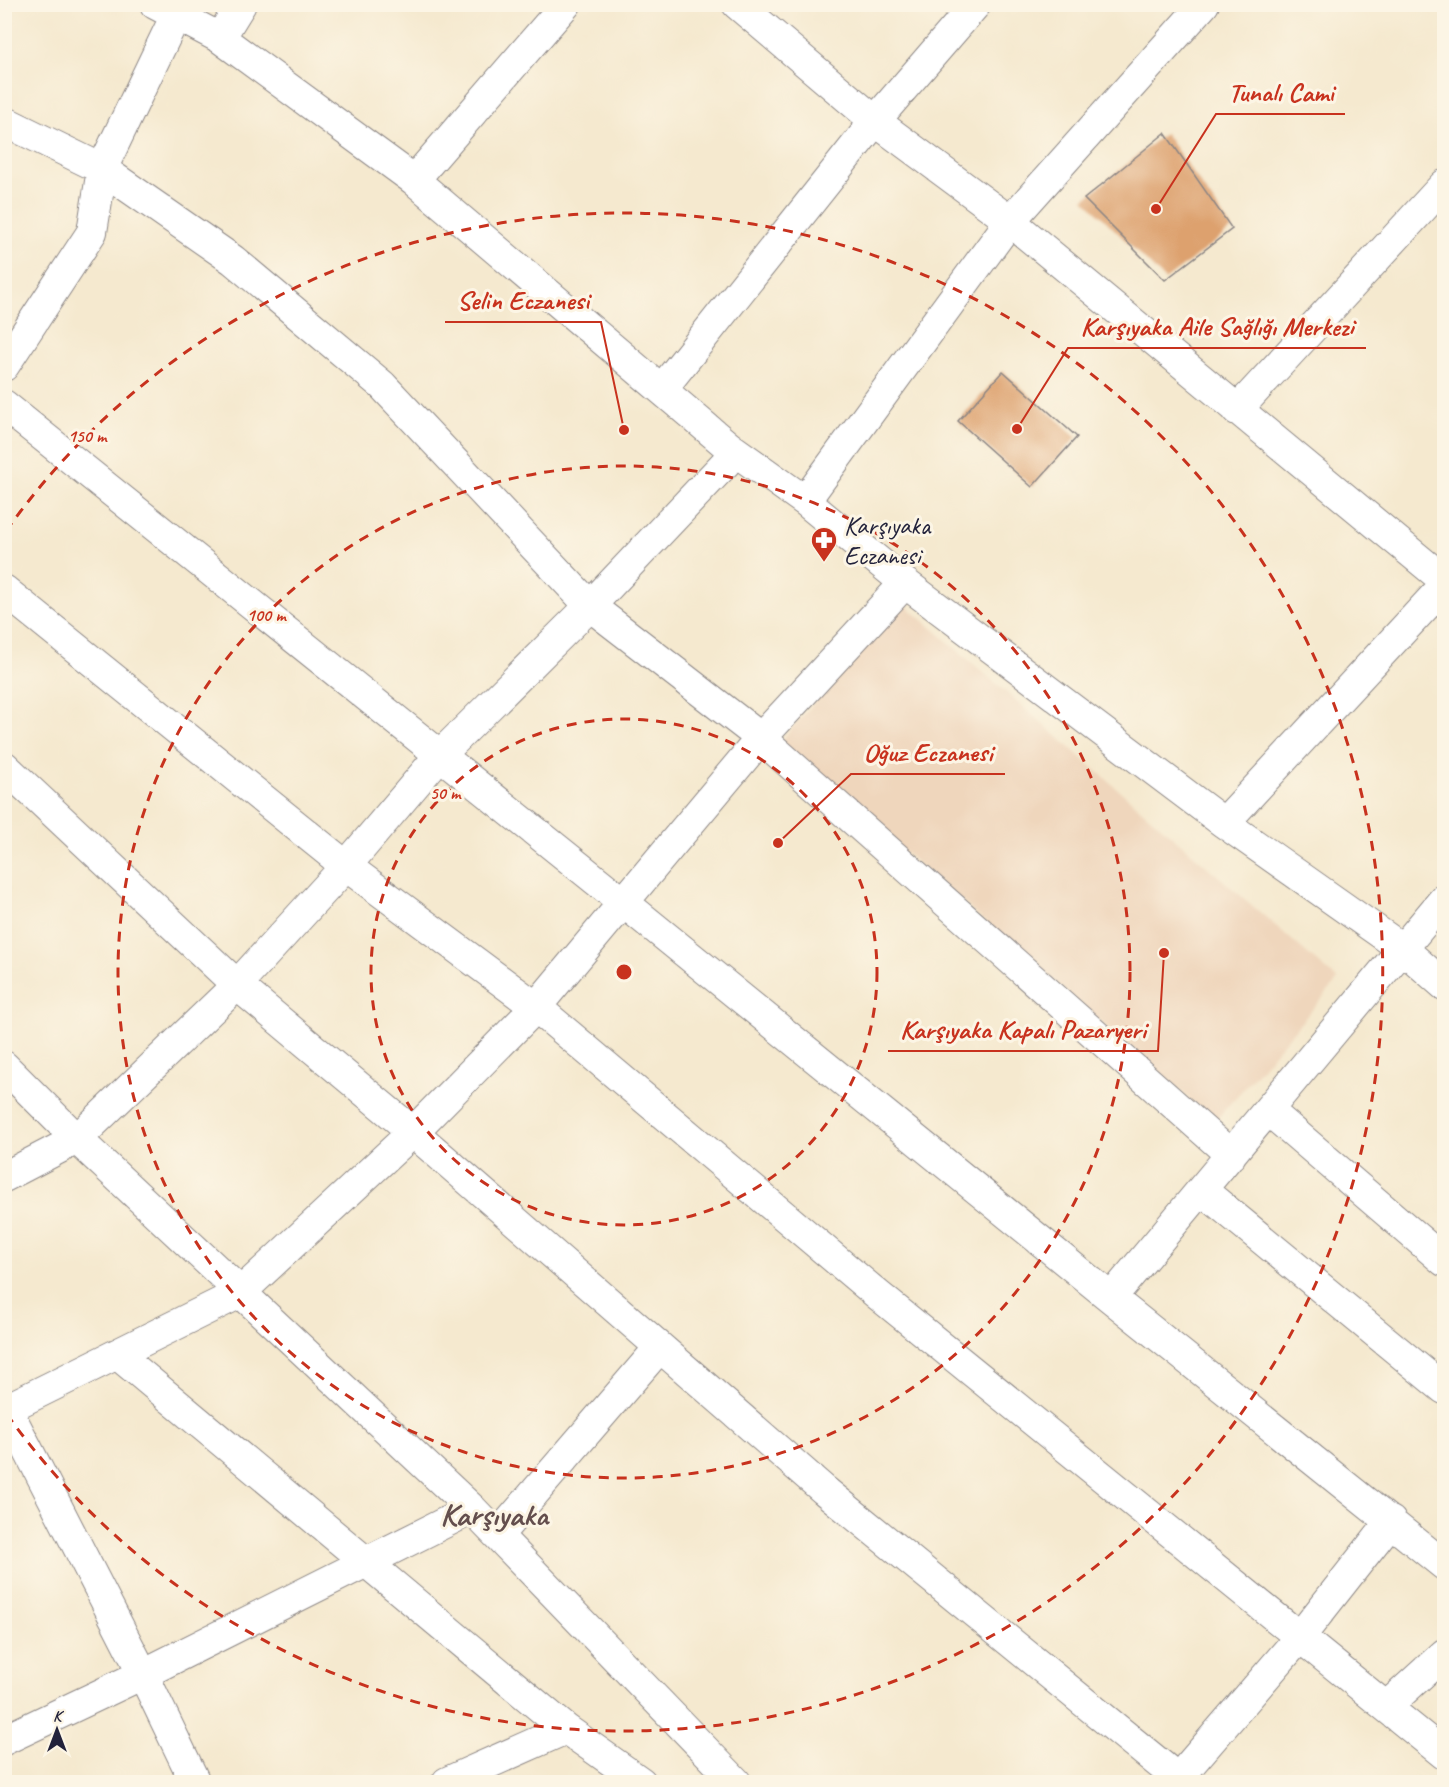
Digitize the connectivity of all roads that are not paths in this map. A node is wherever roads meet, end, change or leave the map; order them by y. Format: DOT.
graph roads {
  1 [pos="241,4"];
  2 [pos="566,4"];
  3 [pos="737,4"];
  4 [pos="976,4"];
  5 [pos="1204,4"];
  6 [pos="166,10"];
  7 [pos="220,38"];
  8 [pos="4,121"];
  9 [pos="875,121"];
  10 [pos="102,169"];
  11 [pos="414,180"];
  12 [pos="1444,185"];
  13 [pos="1010,221"];
  14 [pos="4,366"];
  15 [pos="662,389"];
  16 [pos="4,405"];
  17 [pos="1237,410"];
  18 [pos="736,452"];
  19 [pos="805,501"];
  20 [pos="1444,580"];
  21 [pos="905,583"];
  22 [pos="1444,586"];
  23 [pos="4,590"];
  24 [pos="590,606"];
  25 [pos="761,738"];
  26 [pos="440,754"];
  27 [pos="4,766"];
  28 [pos="1224,823"];
  29 [pos="346,866"];
  30 [pos="1444,899"];
  31 [pos="623,902"];
  32 [pos="1403,950"];
  33 [pos="237,985"];
  34 [pos="1444,985"];
  35 [pos="536,1007"];
  36 [pos="4,1066"];
  37 [pos="1268,1110"];
  38 [pos="412,1132"];
  39 [pos="77,1139"];
  40 [pos="1230,1155"];
  41 [pos="4,1177"];
  42 [pos="1202,1190"];
  43 [pos="1444,1261"];
  44 [pos="240,1293"];
  45 [pos="1111,1298"];
  46 [pos="660,1347"];
  47 [pos="117,1354"];
  48 [pos="1444,1389"];
  49 [pos="6,1407"];
  50 [pos="472,1509"];
  51 [pos="1391,1521"];
  52 [pos="498,1535"];
  53 [pos="368,1561"];
  54 [pos="1444,1565"];
  55 [pos="1299,1638"];
  56 [pos="1444,1654"];
  57 [pos="143,1674"];
  58 [pos="1386,1707"];
  59 [pos="566,1729"];
  60 [pos="4,1740"];
  61 [pos="1444,1754"];
  62 [pos="1178,1781"];
  63 [pos="195,1782"];
  64 [pos="447,1782"];
  65 [pos="641,1782"];
  66 [pos="736,1782"];
  1 -- 7 [label="street"];
  2 -- 11 [label="street"];
  3 -- 9 [label="street"];
  4 -- 9 [label="street"];
  5 -- 13 [label="street"];
  6 -- 7 [label="street"];
  6 -- 10 [label="street"];
  7 -- 11 [label="street"];
  8 -- 10 [label="street"];
  9 -- 13 [label="street"];
  9 -- 15 [label="street"];
  10 -- 14 [label="street"];
  10 -- 24 [label="street"];
  11 -- 15 [label="street"];
  12 -- 17 [label="street"];
  13 -- 17 [label="street"];
  13 -- 19 [label="street"];
  15 -- 18 [label="street"];
  16 -- 26 [label="street"];
  17 -- 20 [label="street"];
  18 -- 19 [label="street"];
  18 -- 24 [label="street"];
  19 -- 21 [label="street"];
  21 -- 25 [label="street"];
  21 -- 28 [label="street"];
  22 -- 28 [label="street"];
  23 -- 29 [label="street"];
  24 -- 25 [label="street"];
  24 -- 26 [label="street"];
  25 -- 31 [label="street"];
  25 -- 40 [label="street"];
  26 -- 29 [label="street"];
  26 -- 31 [label="street"];
  27 -- 33 [label="street"];
  28 -- 32 [label="street"];
  29 -- 33 [label="street"];
  29 -- 35 [label="street"];
  30 -- 32 [label="street"];
  31 -- 35 [label="street"];
  31 -- 45 [label="street"];
  32 -- 34 [label="street"];
  32 -- 37 [label="street"];
  33 -- 38 [label="street"];
  33 -- 39 [label="street"];
  35 -- 38 [label="street"];
  35 -- 55 [label="street"];
  36 -- 39 [label="street"];
  37 -- 40 [label="street"];
  37 -- 43 [label="street"];
  38 -- 44 [label="street"];
  38 -- 46 [label="street"];
  39 -- 41 [label="street"];
  39 -- 44 [label="street"];
  40 -- 42 [label="street"];
  42 -- 45 [label="street"];
  42 -- 48 [label="street"];
  44 -- 47 [label="street"];
  44 -- 50 [label="street"];
  45 -- 51 [label="street"];
  46 -- 52 [label="street"];
  46 -- 62 [label="street"];
  47 -- 49 [label="street"];
  47 -- 53 [label="street"];
  49 -- 57 [label="street"];
  50 -- 52 [label="street"];
  50 -- 53 [label="street"];
  51 -- 54 [label="street"];
  51 -- 55 [label="street"];
  52 -- 66 [label="street"];
  53 -- 57 [label="street"];
  53 -- 59 [label="street"];
  55 -- 58 [label="street"];
  55 -- 62 [label="street"];
  56 -- 58 [label="street"];
  57 -- 60 [label="street"];
  57 -- 63 [label="street"];
  58 -- 61 [label="street"];
  59 -- 64 [label="street"];
  59 -- 65 [label="street"];
}
